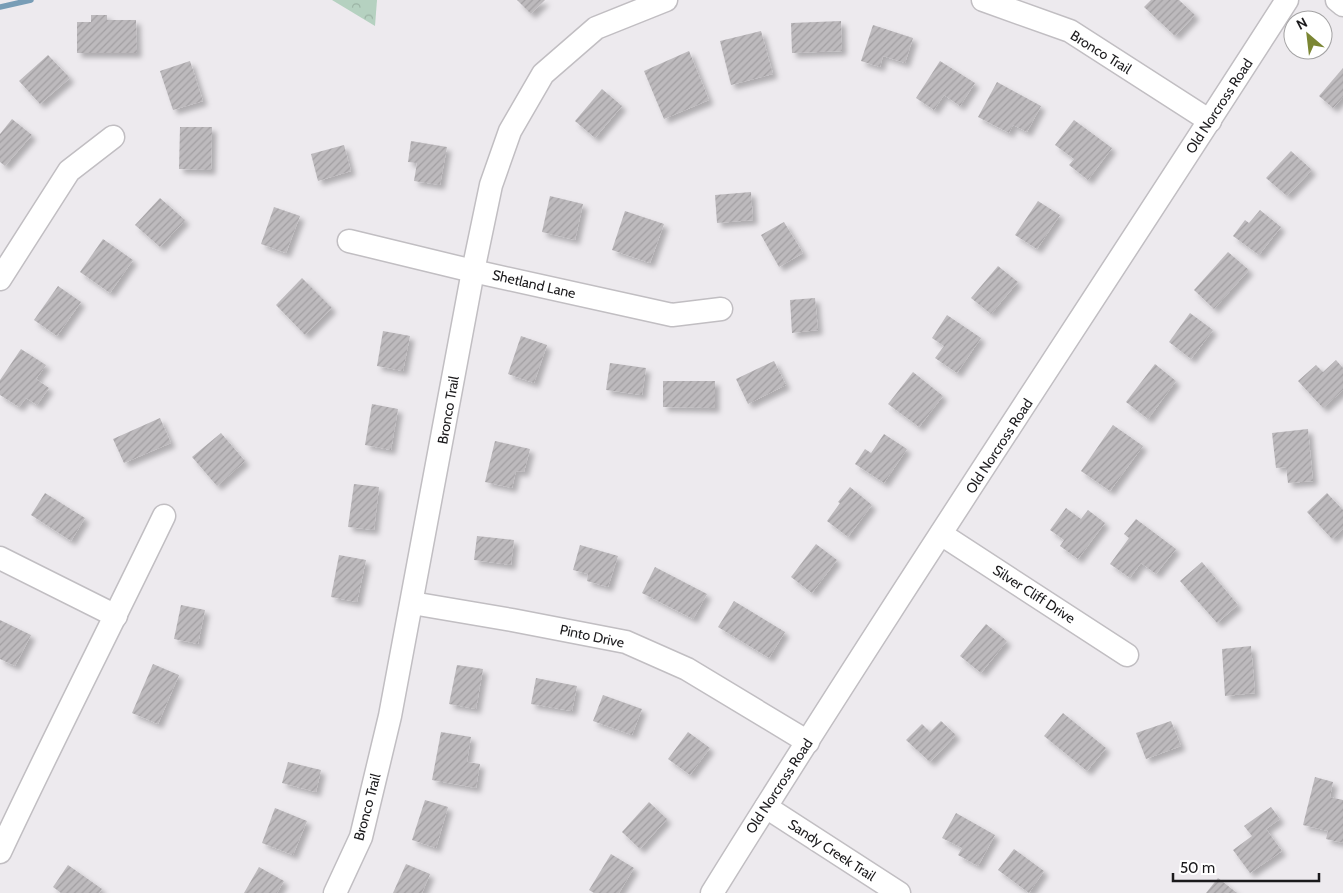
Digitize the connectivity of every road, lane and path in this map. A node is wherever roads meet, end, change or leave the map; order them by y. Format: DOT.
graph roads {
  1 [pos="666,0"];
  2 [pos="983,0"];
  3 [pos="1287,0"];
  4 [pos="1336,0"];
  5 [pos="1343,5"];
  6 [pos="1210,120"];
  7 [pos="113,137"];
  8 [pos="349,241"];
  9 [pos="473,271"];
  10 [pos="0,279"];
  11 [pos="721,309"];
  12 [pos="164,516"];
  13 [pos="941,534"];
  14 [pos="0,558"];
  15 [pos="412,603"];
  16 [pos="116,616"];
  17 [pos="1127,655"];
  18 [pos="808,742"];
  19 [pos="766,807"];
  20 [pos="0,852"];
  21 [pos="335,893"];
  22 [pos="712,893"];
  23 [pos="899,893"];
  1 -- 9 [label="street, Bronco Trail"];
  2 -- 6 [label="street, Bronco Trail"];
  3 -- 6 [label="street, Old Norcross Road"];
  4 -- 5 [label="street"];
  6 -- 13 [label="street, Old Norcross Road"];
  7 -- 10 [label="street"];
  8 -- 9 [label="street, Shetland Lane"];
  9 -- 11 [label="street, Shetland Lane"];
  9 -- 15 [label="street, Bronco Trail"];
  12 -- 16 [label="street"];
  13 -- 17 [label="street, Silver Cliff Drive"];
  13 -- 18 [label="street, Old Norcross Road"];
  14 -- 16 [label="street"];
  15 -- 18 [label="street, Pinto Drive"];
  15 -- 21 [label="street, Bronco Trail"];
  16 -- 20 [label="street"];
  18 -- 19 [label="street, Old Norcross Road"];
  19 -- 22 [label="street, Old Norcross Road"];
  19 -- 23 [label="street, Sandy Creek Trail"];
}
